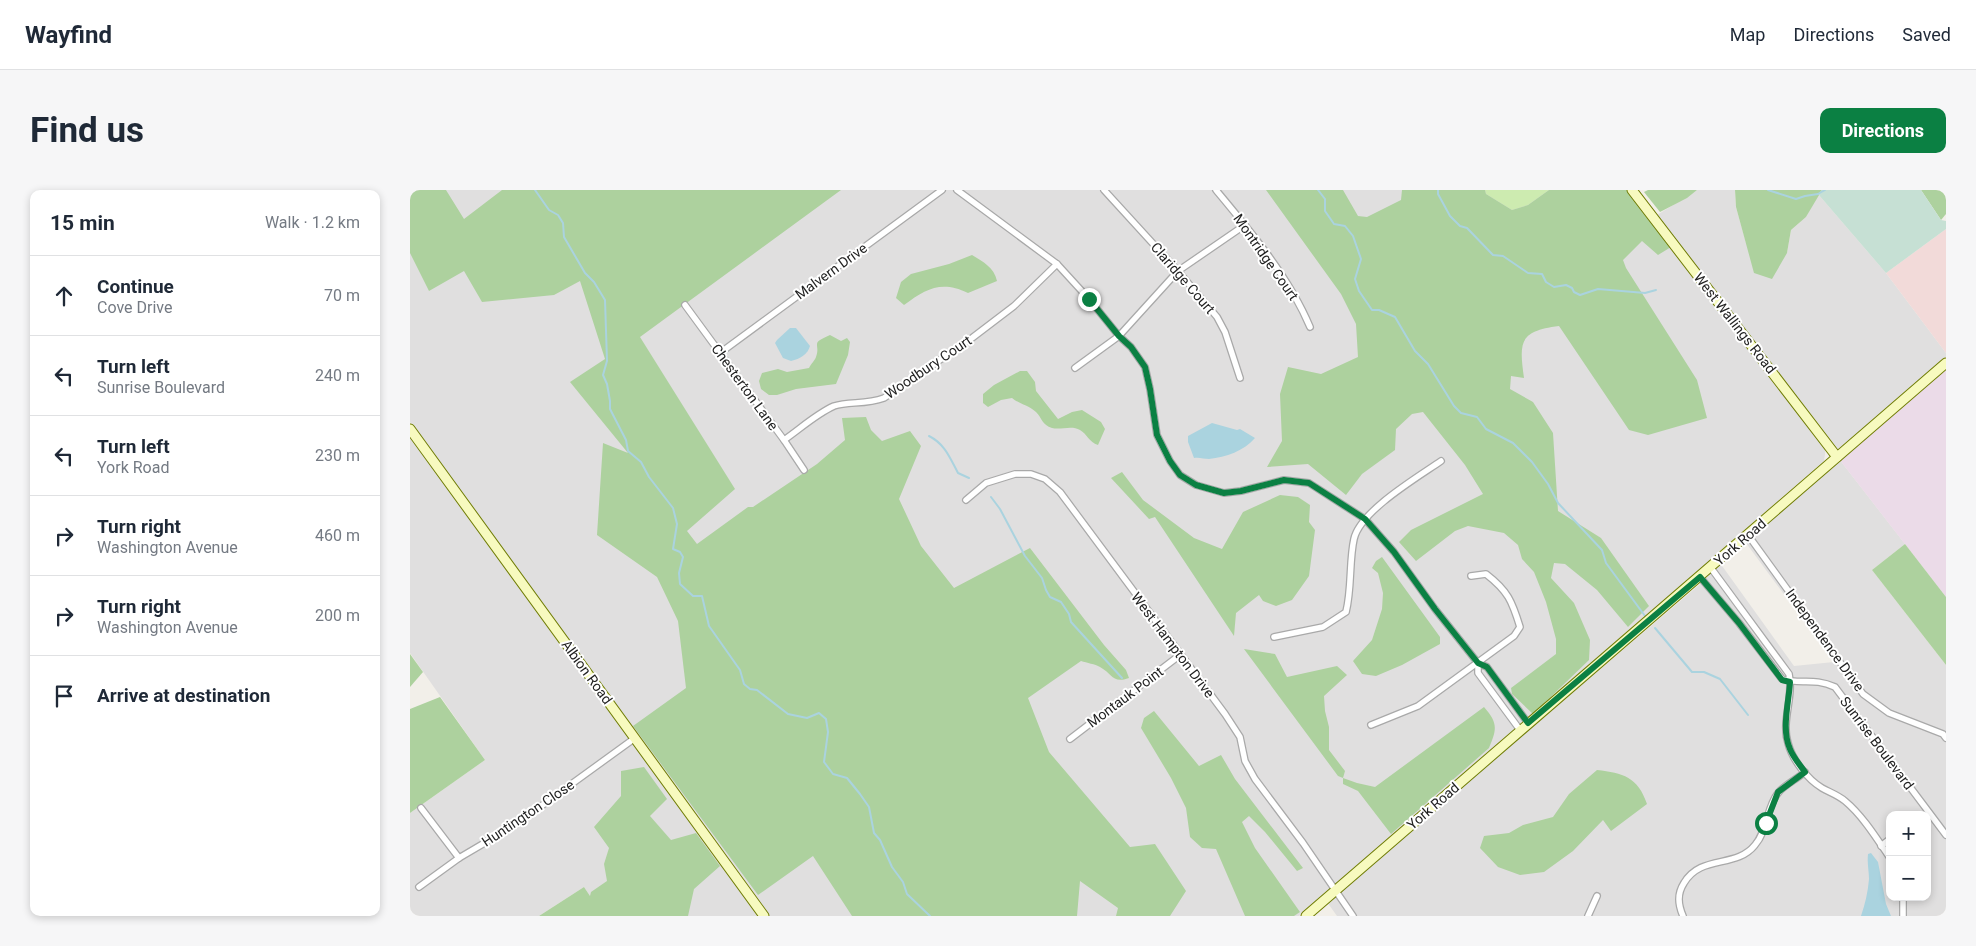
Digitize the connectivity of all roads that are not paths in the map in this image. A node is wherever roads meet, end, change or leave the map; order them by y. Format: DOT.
graph roads {
  1 [pos="942,190"];
  2 [pos="957,190"];
  3 [pos="1104,190"];
  4 [pos="1216,190"];
  5 [pos="1632,190"];
  6 [pos="1245,225"];
  7 [pos="1057,264"];
  8 [pos="1178,271"];
  9 [pos="685,305"];
  10 [pos="1310,327"];
  11 [pos="1119,336"];
  12 [pos="720,353"];
  13 [pos="1946,363"];
  14 [pos="1075,368"];
  15 [pos="1240,378"];
  16 [pos="410,428"];
  17 [pos="784,440"];
  18 [pos="1837,457"];
  19 [pos="1441,461"];
  20 [pos="804,470"];
  21 [pos="966,500"];
  22 [pos="1365,519"];
  23 [pos="1748,535"];
  24 [pos="1710,568"];
  25 [pos="1471,576"];
  26 [pos="1700,577"];
  27 [pos="1274,637"];
  28 [pos="1180,655"];
  29 [pos="1478,663"];
  30 [pos="1790,682"];
  31 [pos="1528,723"];
  32 [pos="1371,725"];
  33 [pos="1520,730"];
  34 [pos="635,738"];
  35 [pos="1946,738"];
  36 [pos="1070,739"];
  37 [pos="1805,772"];
  38 [pos="421,808"];
  39 [pos="1924,811"];
  40 [pos="1931,819"];
  41 [pos="1946,835"];
  42 [pos="1886,842"];
  43 [pos="1881,846"];
  44 [pos="1888,856"];
  45 [pos="459,858"];
  46 [pos="419,887"];
  47 [pos="1336,891"];
  48 [pos="1597,896"];
  49 [pos="1903,901"];
  50 [pos="764,916"];
  51 [pos="1306,916"];
  52 [pos="1354,916"];
  53 [pos="1588,916"];
  54 [pos="1683,916"];
  55 [pos="1904,916"];
  1 -- 12 [label="street, Malvern Drive"];
  2 -- 7 [label="street"];
  3 -- 8 [label="street, Claridge Court"];
  4 -- 6 [label="street, Montridge Court"];
  5 -- 18 [label="street, West Wallings Road"];
  6 -- 8 [label="street"];
  6 -- 10 [label="street, Montridge Court"];
  7 -- 11 [label="street"];
  7 -- 17 [label="street, Woodbury Court"];
  8 -- 11 [label="street"];
  8 -- 15 [label="street, Claridge Court"];
  9 -- 12 [label="street, Chesterton Lane"];
  11 -- 14 [label="street"];
  11 -- 22 [label="street"];
  12 -- 17 [label="street, Chesterton Lane"];
  13 -- 18 [label="street, York Road"];
  16 -- 34 [label="street, Albion Road"];
  17 -- 20 [label="street, Chesterton Lane"];
  18 -- 23 [label="street, York Road"];
  19 -- 22 [label="street"];
  21 -- 28 [label="street, West Hampton Drive"];
  22 -- 27 [label="street"];
  22 -- 29 [label="street"];
  23 -- 24 [label="street, York Road"];
  23 -- 35 [label="street, Independence Drive"];
  24 -- 26 [label="street, York Road"];
  24 -- 30 [label="street"];
  25 -- 29 [label="street"];
  26 -- 30 [label="street"];
  26 -- 31 [label="street, York Road"];
  28 -- 36 [label="street, Montauk Point"];
  28 -- 47 [label="street, West Hampton Drive"];
  29 -- 31 [label="street"];
  29 -- 32 [label="street"];
  29 -- 33 [label="street"];
  30 -- 37 [label="street"];
  30 -- 39 [label="street, Sunrise Boulevard"];
  31 -- 33 [label="street, York Road"];
  33 -- 47 [label="street, York Road"];
  34 -- 45 [label="street, Huntington Close"];
  34 -- 50 [label="street, Albion Road"];
  37 -- 43 [label="street"];
  37 -- 54 [label="street"];
  38 -- 45 [label="street"];
  40 -- 41 [label="street, Sunrise Boulevard"];
  42 -- 43 [label="street"];
  43 -- 44 [label="street"];
  45 -- 46 [label="street, Huntington Close"];
  47 -- 51 [label="street, York Road"];
  47 -- 52 [label="street, West Hampton Drive"];
  48 -- 53 [label="street"];
  49 -- 55 [label="street"];
}
